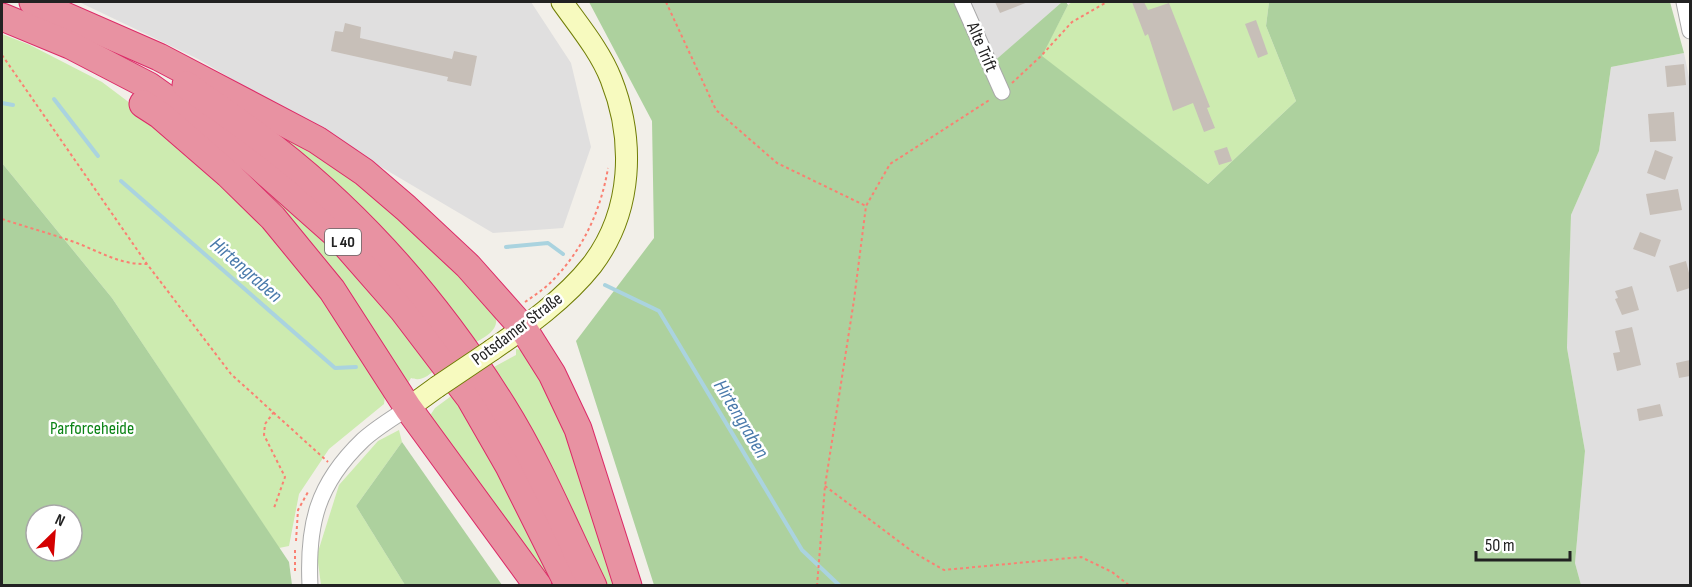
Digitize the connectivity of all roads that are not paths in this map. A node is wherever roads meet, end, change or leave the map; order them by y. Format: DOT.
graph roads {
  1 [pos="33,2"];
  2 [pos="562,2"];
  3 [pos="963,2"];
  4 [pos="1684,2"];
  5 [pos="2,17"];
  6 [pos="77,21"];
  7 [pos="1690,31"];
  8 [pos="1002,92"];
  9 [pos="517,321"];
  10 [pos="408,408"];
  11 [pos="310,585"];
  12 [pos="538,585"];
  13 [pos="569,585"];
  14 [pos="593,585"];
  15 [pos="628,585"];
  1 -- 6 [label="highway, L 40"];
  2 -- 9 [label="street, Potsdamer Straße"];
  3 -- 8 [label="street, Alte Trift"];
  4 -- 7 [label="street"];
  5 -- 10 [label="highway"];
  5 -- 13 [label="highway, L 40"];
  6 -- 9 [label="highway"];
  6 -- 14 [label="highway, L 40"];
  9 -- 10 [label="street, Potsdamer Straße, bridge"];
  9 -- 15 [label="highway"];
  10 -- 11 [label="street, Potsdamer Straße"];
  10 -- 12 [label="highway"];
}
